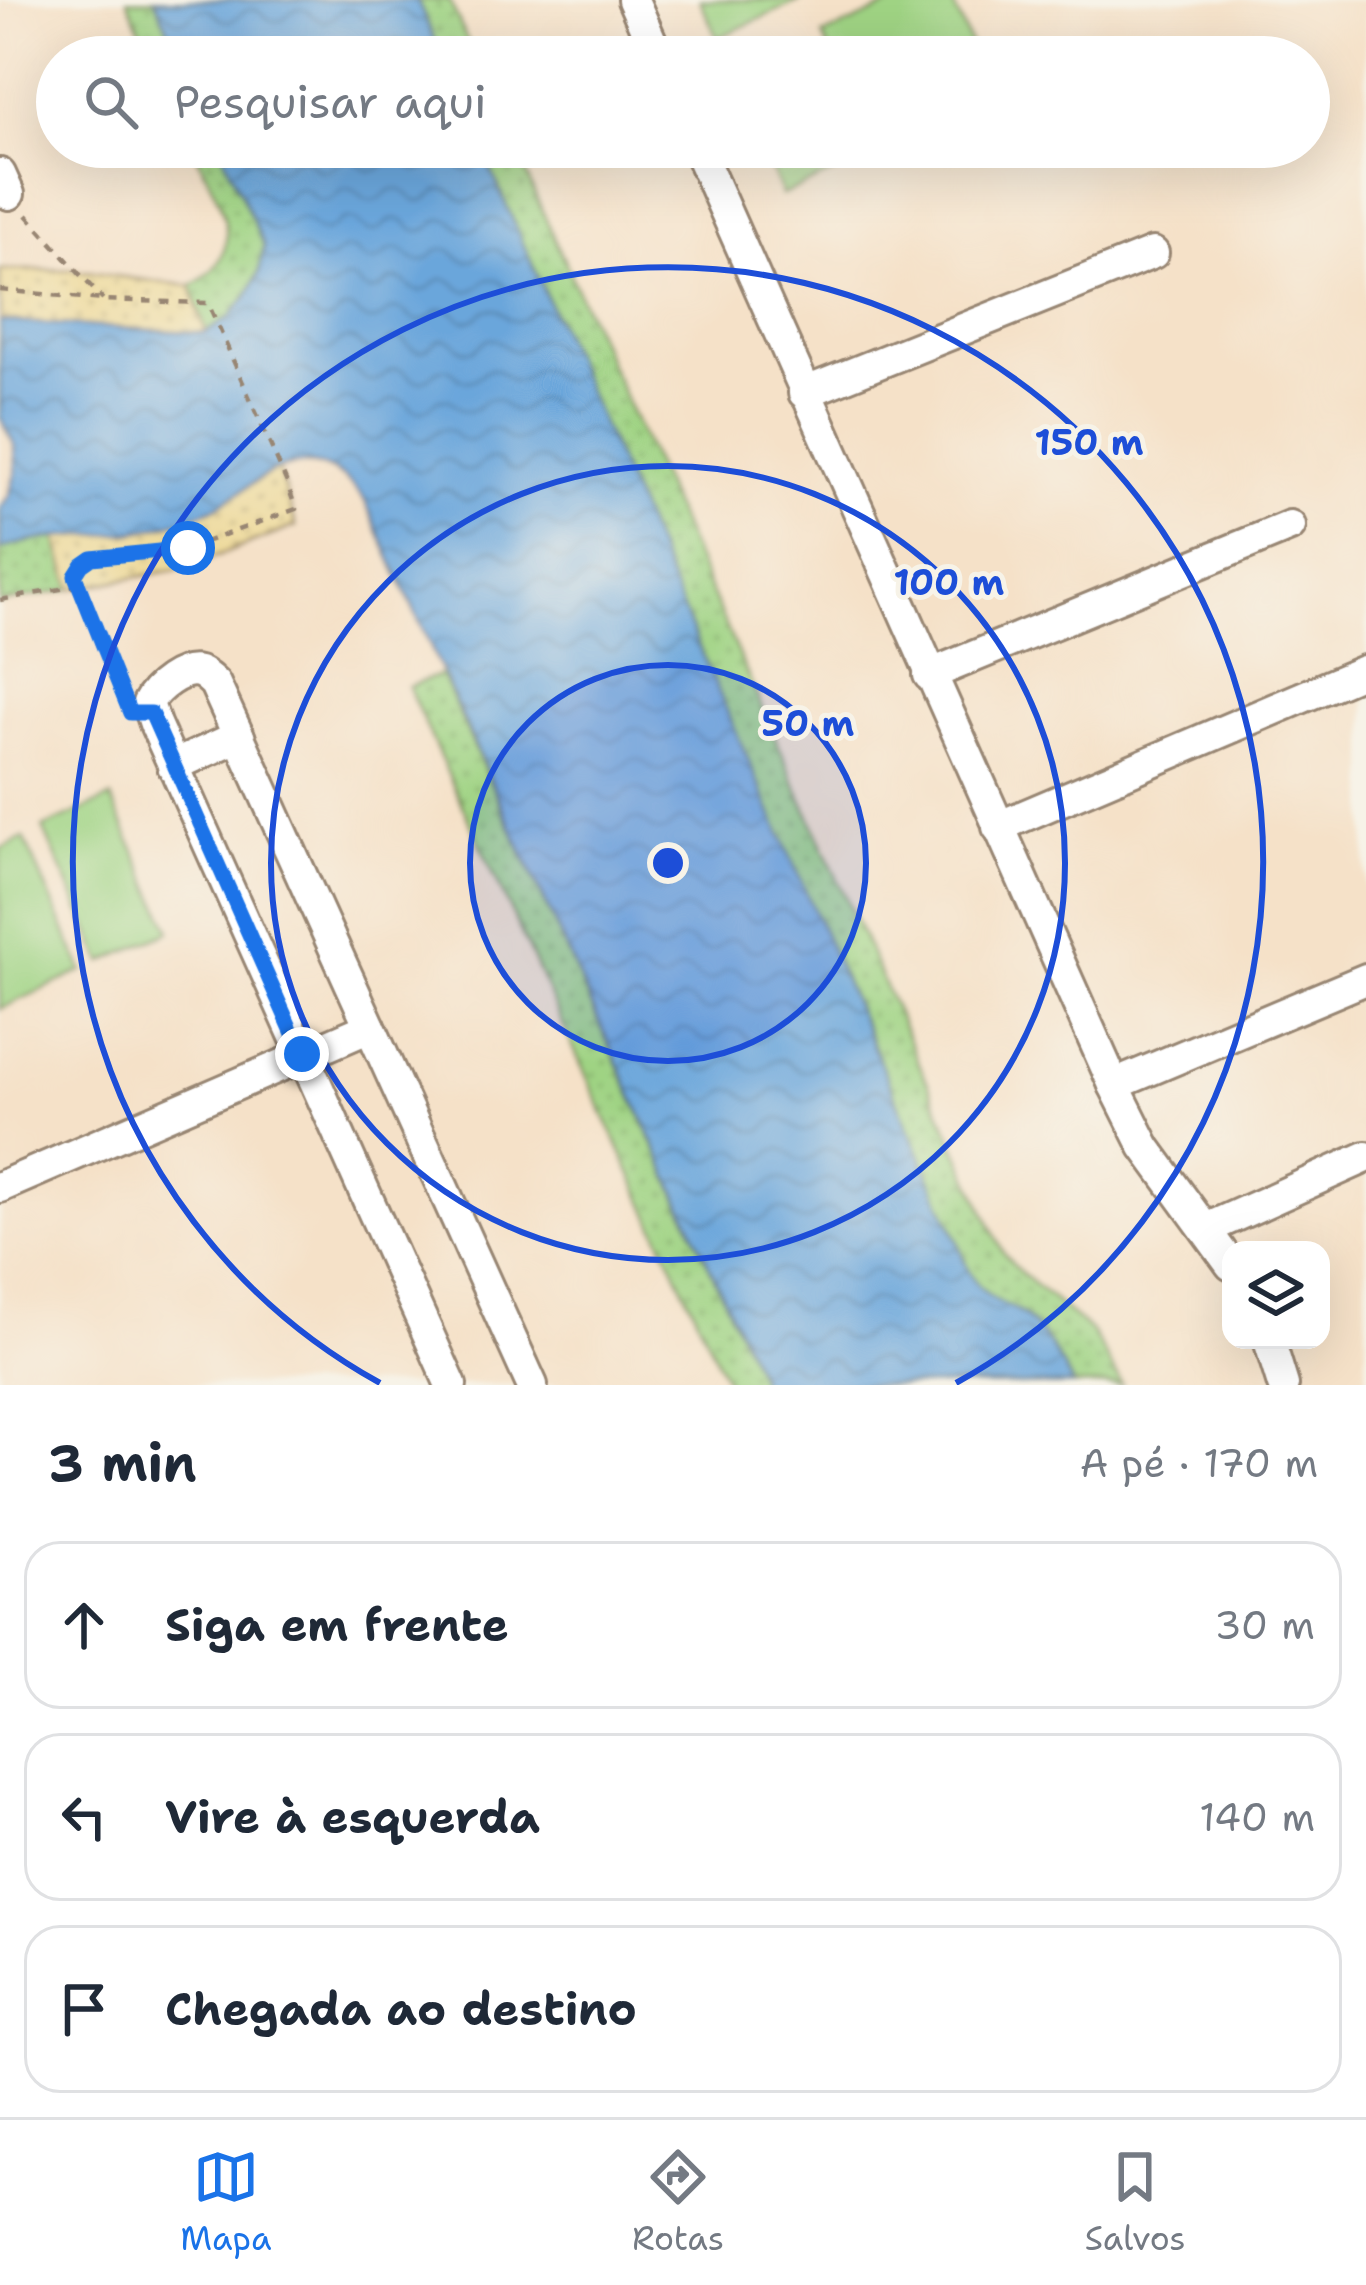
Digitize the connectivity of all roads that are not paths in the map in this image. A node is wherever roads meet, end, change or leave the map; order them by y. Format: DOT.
graph roads {
  1 [pos="633,0"];
  2 [pos="649,36"];
  3 [pos="706,168"];
  4 [pos="1153,253"];
  5 [pos="805,393"];
  6 [pos="1290,526"];
  7 [pos="1364,671"];
  8 [pos="929,675"];
  9 [pos="239,736"];
  10 [pos="173,766"];
  11 [pos="998,827"];
  12 [pos="1366,979"];
  13 [pos="370,1027"];
  14 [pos="302,1054"];
  15 [pos="1114,1085"];
  16 [pos="1366,1156"];
  17 [pos="0,1187"];
  18 [pos="1206,1228"];
  19 [pos="1222,1252"];
  20 [pos="1272,1349"];
  21 [pos="451,1385"];
  22 [pos="532,1385"];
  23 [pos="1282,1385"];
  1 -- 2 [label="street"];
  3 -- 5 [label="street"];
  4 -- 5 [label="street"];
  5 -- 8 [label="street"];
  6 -- 8 [label="street"];
  7 -- 11 [label="street"];
  8 -- 11 [label="street"];
  9 -- 10 [label="street"];
  9 -- 10 [label="street"];
  9 -- 13 [label="street"];
  10 -- 14 [label="street"];
  11 -- 15 [label="street"];
  12 -- 15 [label="street"];
  13 -- 14 [label="street"];
  13 -- 22 [label="street"];
  14 -- 17 [label="street"];
  14 -- 21 [label="street"];
  15 -- 18 [label="street"];
  16 -- 18 [label="street"];
  18 -- 19 [label="street"];
  20 -- 23 [label="street"];
}
